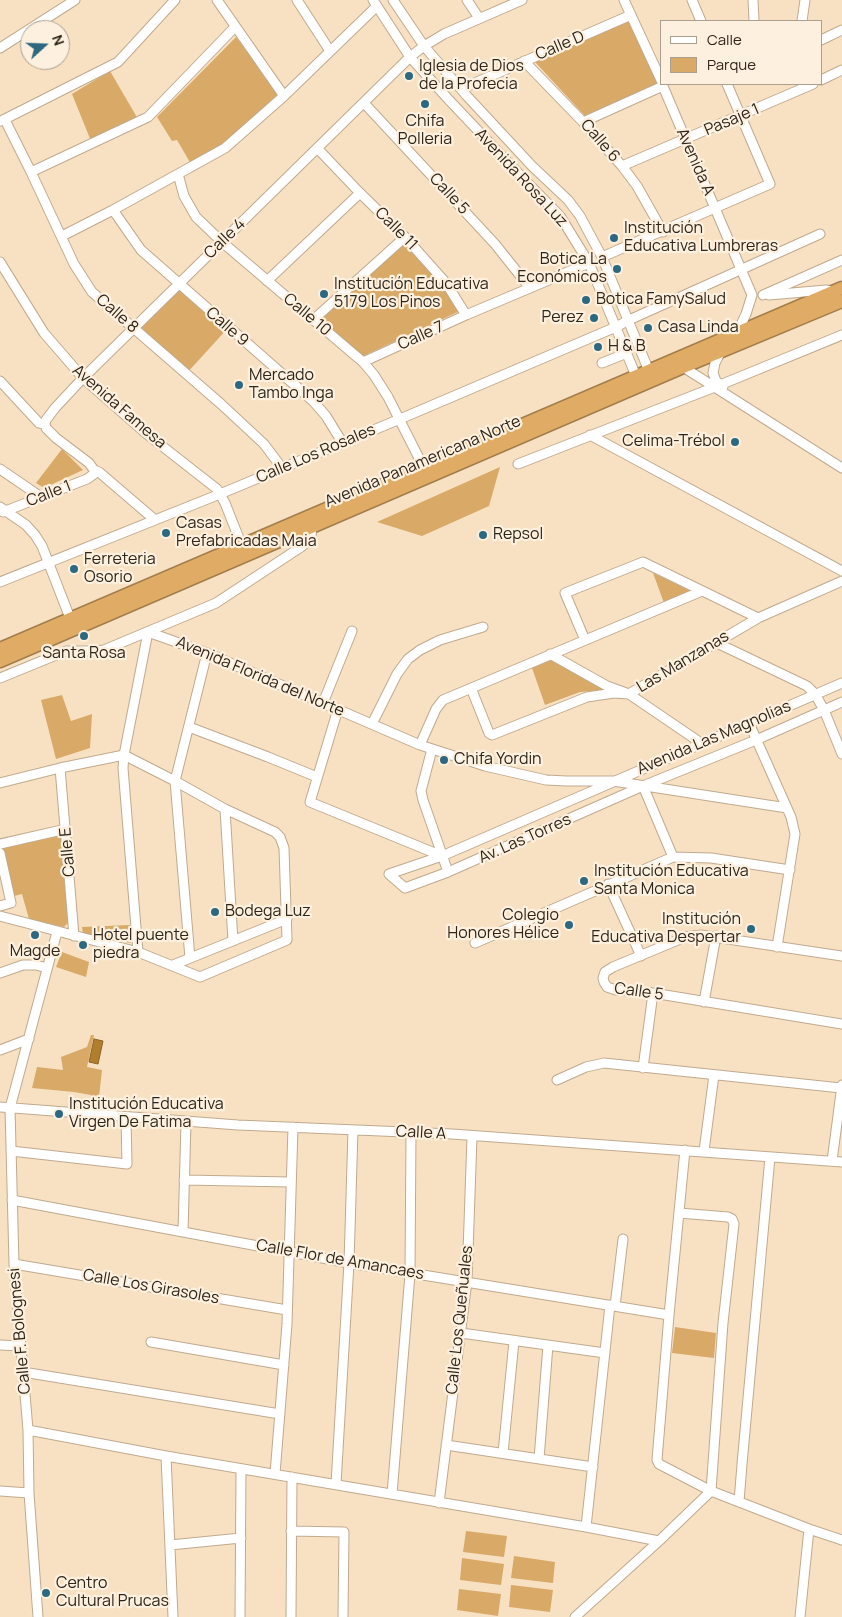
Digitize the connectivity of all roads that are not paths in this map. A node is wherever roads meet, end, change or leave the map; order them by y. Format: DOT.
graph roads {
  1 [pos="75,0"];
  2 [pos="175,0"];
  3 [pos="217,0"];
  4 [pos="298,0"];
  5 [pos="393,0"];
  6 [pos="467,0"];
  7 [pos="522,0"];
  8 [pos="624,0"];
  9 [pos="692,0"];
  10 [pos="753,0"];
  11 [pos="805,0"];
  12 [pos="375,3"];
  13 [pos="631,15"];
  14 [pos="479,18"];
  15 [pos="701,20"];
  16 [pos="754,20"];
  17 [pos="802,20"];
  18 [pos="235,27"];
  19 [pos="842,30"];
  20 [pos="822,40"];
  21 [pos="424,46"];
  22 [pos="0,48"];
  23 [pos="330,51"];
  24 [pos="410,57"];
  25 [pos="524,61"];
  26 [pos="842,70"];
  27 [pos="660,79"];
  28 [pos="822,80"];
  29 [pos="660,84"];
  30 [pos="663,85"];
  31 [pos="727,85"];
  32 [pos="811,85"];
  33 [pos="461,90"];
  34 [pos="284,96"];
  35 [pos="364,103"];
  36 [pos="740,116"];
  37 [pos="3,121"];
  38 [pos="583,122"];
  39 [pos="685,140"];
  40 [pos="317,148"];
  41 [pos="622,166"];
  42 [pos="31,172"];
  43 [pos="178,174"];
  44 [pos="360,193"];
  45 [pos="716,208"];
  46 [pos="113,210"];
  47 [pos="663,232"];
  48 [pos="820,234"];
  49 [pos="62,236"];
  50 [pos="405,237"];
  51 [pos="222,242"];
  52 [pos="602,257"];
  53 [pos="842,260"];
  54 [pos="0,262"];
  55 [pos="589,263"];
  56 [pos="740,269"];
  57 [pos="4,277"];
  58 [pos="267,282"];
  59 [pos="178,284"];
  60 [pos="530,288"];
  61 [pos="840,294"];
  62 [pos="752,295"];
  63 [pos="762,295"];
  64 [pos="466,315"];
  65 [pos="313,320"];
  66 [pos="629,320"];
  67 [pos="616,327"];
  68 [pos="133,329"];
  69 [pos="737,333"];
  70 [pos="842,335"];
  71 [pos="721,351"];
  72 [pos="627,353"];
  73 [pos="363,362"];
  74 [pos="602,363"];
  75 [pos="683,367"];
  76 [pos="649,371"];
  77 [pos="636,376"];
  78 [pos="83,378"];
  79 [pos="0,382"];
  80 [pos="717,386"];
  81 [pos="400,419"];
  82 [pos="45,424"];
  83 [pos="590,435"];
  84 [pos="342,442"];
  85 [pos="842,462"];
  86 [pos="518,464"];
  87 [pos="282,468"];
  88 [pos="424,468"];
  89 [pos="842,468"];
  90 [pos="0,469"];
  91 [pos="94,470"];
  92 [pos="220,494"];
  93 [pos="41,497"];
  94 [pos="2,510"];
  95 [pos="155,520"];
  96 [pos="312,527"];
  97 [pos="242,546"];
  98 [pos="49,562"];
  99 [pos="842,571"];
  100 [pos="842,581"];
  101 [pos="0,582"];
  102 [pos="702,592"];
  103 [pos="70,618"];
  104 [pos="758,618"];
  105 [pos="483,627"];
  106 [pos="352,631"];
  107 [pos="148,632"];
  108 [pos="585,640"];
  109 [pos="717,643"];
  110 [pos="0,649"];
  111 [pos="207,653"];
  112 [pos="550,654"];
  113 [pos="0,661"];
  114 [pos="0,678"];
  115 [pos="842,683"];
  116 [pos="470,688"];
  117 [pos="629,694"];
  118 [pos="815,694"];
  119 [pos="842,702"];
  120 [pos="323,703"];
  121 [pos="338,709"];
  122 [pos="824,710"];
  123 [pos="749,723"];
  124 [pos="372,724"];
  125 [pos="189,727"];
  126 [pos="756,740"];
  127 [pos="702,743"];
  128 [pos="420,745"];
  129 [pos="432,749"];
  130 [pos="842,754"];
  131 [pos="124,755"];
  132 [pos="60,768"];
  133 [pos="317,777"];
  134 [pos="175,781"];
  135 [pos="613,781"];
  136 [pos="0,783"];
  137 [pos="643,786"];
  138 [pos="787,808"];
  139 [pos="225,809"];
  140 [pos="66,829"];
  141 [pos="0,844"];
  142 [pos="0,853"];
  143 [pos="442,856"];
  144 [pos="673,857"];
  145 [pos="790,870"];
  146 [pos="448,872"];
  147 [pos="608,884"];
  148 [pos="0,906"];
  149 [pos="0,916"];
  150 [pos="287,919"];
  151 [pos="57,932"];
  152 [pos="74,936"];
  153 [pos="716,936"];
  154 [pos="233,941"];
  155 [pos="475,943"];
  156 [pos="778,947"];
  157 [pos="138,952"];
  158 [pos="641,956"];
  159 [pos="842,956"];
  160 [pos="190,958"];
  161 [pos="173,965"];
  162 [pos="47,968"];
  163 [pos="0,973"];
  164 [pos="653,994"];
  165 [pos="704,1002"];
  166 [pos="842,1024"];
  167 [pos="29,1039"];
  168 [pos="0,1050"];
  169 [pos="643,1068"];
  170 [pos="714,1074"];
  171 [pos="557,1080"];
  172 [pos="842,1085"];
  173 [pos="0,1107"];
  174 [pos="10,1108"];
  175 [pos="126,1118"];
  176 [pos="186,1122"];
  177 [pos="294,1127"];
  178 [pos="353,1130"];
  179 [pos="410,1132"];
  180 [pos="472,1137"];
  181 [pos="685,1150"];
  182 [pos="10,1151"];
  183 [pos="704,1151"];
  184 [pos="770,1157"];
  185 [pos="832,1161"];
  186 [pos="842,1162"];
  187 [pos="184,1180"];
  188 [pos="291,1182"];
  189 [pos="12,1200"];
  190 [pos="679,1212"];
  191 [pos="182,1232"];
  192 [pos="622,1239"];
  193 [pos="289,1252"];
  194 [pos="349,1263"];
  195 [pos="14,1264"];
  196 [pos="410,1274"];
  197 [pos="467,1282"];
  198 [pos="612,1306"];
  199 [pos="287,1310"];
  200 [pos="669,1315"];
  201 [pos="461,1333"];
  202 [pos="514,1341"];
  203 [pos="151,1342"];
  204 [pos="0,1345"];
  205 [pos="548,1345"];
  206 [pos="21,1346"];
  207 [pos="605,1353"];
  208 [pos="284,1365"];
  209 [pos="23,1372"];
  210 [pos="280,1414"];
  211 [pos="28,1430"];
  212 [pos="446,1445"];
  213 [pos="503,1453"];
  214 [pos="166,1456"];
  215 [pos="539,1459"];
  216 [pos="593,1467"];
  217 [pos="241,1468"];
  218 [pos="275,1474"];
  219 [pos="292,1477"];
  220 [pos="336,1484"];
  221 [pos="0,1491"];
  222 [pos="712,1491"];
  223 [pos="29,1493"];
  224 [pos="392,1494"];
  225 [pos="739,1502"];
  226 [pos="439,1503"];
  227 [pos="586,1526"];
  228 [pos="809,1529"];
  229 [pos="291,1531"];
  230 [pos="241,1538"];
  231 [pos="842,1540"];
  232 [pos="659,1541"];
  233 [pos="170,1545"];
  234 [pos="38,1617"];
  235 [pos="173,1617"];
  236 [pos="240,1617"];
  237 [pos="291,1617"];
  238 [pos="343,1617"];
  239 [pos="575,1617"];
  240 [pos="800,1617"];
  1 -- 22 [label="street"];
  2 -- 37 [label="street"];
  3 -- 18 [label="street"];
  4 -- 23 [label="street"];
  5 -- 21 [label="street, Avenida Rosa Luz"];
  6 -- 14 [label="street"];
  7 -- 14 [label="street, Calle 4"];
  8 -- 13 [label="street, Avenida A"];
  9 -- 15 [label="street"];
  10 -- 16 [label="street"];
  11 -- 17 [label="street"];
  12 -- 23 [label="street"];
  12 -- 24 [label="street, Avenida Rosa Luz"];
  13 -- 25 [label="street, Calle D"];
  13 -- 27 [label="street, Avenida A"];
  14 -- 21 [label="street, Calle 4"];
  18 -- 34 [label="street"];
  18 -- 42 [label="street"];
  19 -- 20 [label="street"];
  21 -- 24 [label="street, Calle 4"];
  21 -- 33 [label="street, Avenida Rosa Luz"];
  23 -- 34 [label="street"];
  24 -- 35 [label="street, Calle 4"];
  24 -- 55 [label="street, Avenida Rosa Luz"];
  25 -- 33 [label="street, Calle D"];
  25 -- 38 [label="street, Calle 6"];
  26 -- 28 [label="street"];
  29 -- 38 [label="street"];
  30 -- 39 [label="street, Avenida A"];
  31 -- 36 [label="street"];
  32 -- 36 [label="street, Pasaje 1"];
  33 -- 52 [label="street, Avenida Rosa Luz"];
  34 -- 43 [label="street"];
  35 -- 40 [label="street, Calle 4"];
  35 -- 60 [label="street, Calle 5"];
  36 -- 39 [label="street, Pasaje 1"];
  36 -- 45 [label="street"];
  37 -- 42 [label="street, Calle 8"];
  38 -- 41 [label="street, Calle 6"];
  39 -- 41 [label="street, Pasaje 1"];
  39 -- 45 [label="street, Avenida A"];
  40 -- 44 [label="street, Calle 11"];
  40 -- 51 [label="street, Calle 4"];
  41 -- 47 [label="street, Calle 6"];
  42 -- 49 [label="street, Calle 8"];
  43 -- 46 [label="street"];
  43 -- 51 [label="street, Calle 10"];
  44 -- 50 [label="street, Calle 11"];
  44 -- 58 [label="street"];
  45 -- 47 [label="street"];
  45 -- 56 [label="street, Avenida A"];
  46 -- 49 [label="street"];
  46 -- 59 [label="street, Calle 9"];
  47 -- 52 [label="street"];
  48 -- 56 [label="street, Calle Los Rosales"];
  49 -- 68 [label="street, Calle 8"];
  50 -- 64 [label="street, Calle 11"];
  50 -- 65 [label="street"];
  51 -- 58 [label="street, Calle 10"];
  51 -- 59 [label="street, Calle 4"];
  52 -- 66 [label="street, Avenida Rosa Luz"];
  53 -- 63 [label="street"];
  54 -- 57 [label="street, Avenida Famesa"];
  55 -- 60 [label="street, Calle 7"];
  55 -- 67 [label="street, Avenida Rosa Luz"];
  56 -- 62 [label="street, Avenida A"];
  56 -- 66 [label="street, Calle Los Rosales"];
  57 -- 78 [label="street, Avenida Famesa"];
  58 -- 65 [label="street, Calle 10"];
  59 -- 68 [label="street, Calle 4"];
  59 -- 84 [label="street, Calle 9"];
  60 -- 64 [label="street, Calle 7"];
  61 -- 63 [label="street"];
  61 -- 69 [label="highway, Avenida Panamericana Norte"];
  61 -- 71 [label="highway, Avenida Panamericana Norte"];
  62 -- 63 [label="street"];
  62 -- 69 [label="street"];
  64 -- 73 [label="street, Calle 7"];
  65 -- 73 [label="street, Calle 10"];
  66 -- 67 [label="street, Calle Los Rosales"];
  66 -- 76 [label="street, Avenida Rosa Luz"];
  67 -- 72 [label="street, Avenida Rosa Luz"];
  67 -- 81 [label="street, Calle Los Rosales"];
  68 -- 78 [label="street, Calle 4"];
  68 -- 87 [label="street, Calle 8"];
  69 -- 76 [label="highway, Avenida Panamericana Norte"];
  70 -- 80 [label="street"];
  71 -- 75 [label="highway, Avenida Panamericana Norte"];
  71 -- 80 [label="street"];
  72 -- 74 [label="street"];
  72 -- 77 [label="street, Avenida Rosa Luz"];
  73 -- 81 [label="street, Calle 10"];
  75 -- 80 [label="street"];
  75 -- 96 [label="highway, Avenida Panamericana Norte"];
  76 -- 77 [label="highway, Avenida Panamericana Norte"];
  77 -- 88 [label="highway, Avenida Panamericana Norte"];
  78 -- 82 [label="street, Calle 4"];
  78 -- 92 [label="street, Avenida Famesa"];
  79 -- 82 [label="street"];
  80 -- 83 [label="street"];
  80 -- 85 [label="street"];
  80 -- 89 [label="street"];
  81 -- 84 [label="street, Calle Los Rosales"];
  81 -- 88 [label="street, Calle 10"];
  82 -- 91 [label="street"];
  83 -- 86 [label="street"];
  83 -- 99 [label="street"];
  84 -- 87 [label="street, Calle Los Rosales"];
  87 -- 92 [label="street, Calle Los Rosales"];
  88 -- 97 [label="highway, Avenida Panamericana Norte"];
  90 -- 93 [label="street"];
  91 -- 93 [label="street, Calle 1"];
  91 -- 95 [label="street"];
  92 -- 95 [label="street, Calle Los Rosales"];
  92 -- 97 [label="street, Avenida Famesa"];
  93 -- 94 [label="street, Calle 1"];
  94 -- 98 [label="street"];
  95 -- 98 [label="street, Calle Los Rosales"];
  96 -- 107 [label="street"];
  96 -- 113 [label="highway, Avenida Panamericana Norte"];
  97 -- 103 [label="highway, Avenida Panamericana Norte"];
  98 -- 101 [label="street, Calle Los Rosales"];
  98 -- 103 [label="street"];
  100 -- 104 [label="street, Las Manzanas"];
  102 -- 104 [label="street"];
  102 -- 108 [label="street"];
  102 -- 108 [label="street"];
  103 -- 110 [label="highway, Avenida Panamericana Norte"];
  104 -- 109 [label="street, Las Manzanas"];
  105 -- 124 [label="street"];
  106 -- 120 [label="street"];
  107 -- 111 [label="street, Avenida Florida del Norte"];
  107 -- 114 [label="street"];
  107 -- 131 [label="street"];
  108 -- 112 [label="street"];
  109 -- 117 [label="street, Las Manzanas"];
  109 -- 118 [label="street"];
  111 -- 120 [label="street, Avenida Florida del Norte"];
  111 -- 125 [label="street"];
  112 -- 116 [label="street"];
  112 -- 117 [label="street"];
  115 -- 118 [label="street, Avenida Las Magnolias"];
  116 -- 117 [label="street, Las Manzanas"];
  116 -- 128 [label="street"];
  117 -- 127 [label="street"];
  118 -- 122 [label="street"];
  118 -- 123 [label="street, Avenida Las Magnolias"];
  119 -- 122 [label="street, Av. Las Torres"];
  120 -- 121 [label="street, Avenida Florida del Norte"];
  121 -- 124 [label="street, Avenida Florida del Norte"];
  121 -- 133 [label="street"];
  122 -- 126 [label="street, Av. Las Torres"];
  122 -- 130 [label="street"];
  123 -- 126 [label="street"];
  123 -- 127 [label="street, Avenida Las Magnolias"];
  124 -- 128 [label="street, Avenida Las Magnolias"];
  125 -- 133 [label="street"];
  125 -- 134 [label="street"];
  126 -- 137 [label="street, Av. Las Torres"];
  126 -- 138 [label="street"];
  127 -- 135 [label="street, Avenida Las Magnolias"];
  128 -- 129 [label="street, Avenida Las Magnolias"];
  129 -- 135 [label="street, Avenida Las Magnolias"];
  129 -- 143 [label="street"];
  131 -- 132 [label="street"];
  131 -- 134 [label="street"];
  131 -- 157 [label="street"];
  132 -- 136 [label="street"];
  132 -- 140 [label="street, Calle E"];
  133 -- 143 [label="street"];
  134 -- 139 [label="street"];
  134 -- 160 [label="street"];
  135 -- 137 [label="street, Avenida Las Magnolias"];
  135 -- 143 [label="street, Av. Las Torres"];
  137 -- 138 [label="street, Avenida Las Magnolias"];
  137 -- 144 [label="street"];
  137 -- 146 [label="street, Av. Las Torres"];
  138 -- 145 [label="street"];
  139 -- 150 [label="street"];
  139 -- 154 [label="street"];
  140 -- 141 [label="street"];
  140 -- 152 [label="street, Calle E"];
  142 -- 148 [label="street"];
  143 -- 146 [label="street"];
  143 -- 146 [label="street, Av. Las Torres"];
  144 -- 145 [label="street"];
  144 -- 147 [label="street"];
  145 -- 156 [label="street"];
  147 -- 155 [label="street"];
  147 -- 158 [label="street"];
  149 -- 151 [label="street"];
  150 -- 154 [label="street"];
  150 -- 161 [label="street"];
  151 -- 152 [label="street"];
  151 -- 162 [label="street, Calle F. Bolognesi"];
  152 -- 157 [label="street"];
  153 -- 156 [label="street, Calle 5"];
  153 -- 158 [label="street, Calle 5"];
  153 -- 165 [label="street"];
  154 -- 160 [label="street"];
  156 -- 159 [label="street, Calle 5"];
  157 -- 161 [label="street"];
  158 -- 164 [label="street, Calle 5"];
  160 -- 161 [label="street"];
  162 -- 163 [label="street"];
  162 -- 167 [label="street, Calle F. Bolognesi"];
  164 -- 165 [label="street, Calle 5"];
  164 -- 169 [label="street"];
  165 -- 166 [label="street, Calle 5"];
  167 -- 168 [label="street"];
  167 -- 174 [label="street, Calle F. Bolognesi"];
  169 -- 170 [label="street"];
  169 -- 171 [label="street"];
  170 -- 172 [label="street"];
  170 -- 183 [label="street"];
  172 -- 185 [label="street"];
  173 -- 174 [label="street, Calle A"];
  174 -- 175 [label="street, Calle A"];
  174 -- 182 [label="street, Calle F. Bolognesi"];
  175 -- 176 [label="street, Calle A"];
  175 -- 182 [label="street"];
  176 -- 177 [label="street, Calle A"];
  176 -- 187 [label="street"];
  177 -- 178 [label="street, Calle A"];
  177 -- 188 [label="street"];
  178 -- 179 [label="street, Calle A"];
  178 -- 194 [label="street"];
  179 -- 180 [label="street, Calle A"];
  179 -- 196 [label="street"];
  180 -- 181 [label="street, Calle A"];
  180 -- 197 [label="street, Calle Los Queñuales"];
  181 -- 183 [label="street, Calle A"];
  181 -- 190 [label="street"];
  182 -- 189 [label="street, Calle F. Bolognesi"];
  183 -- 184 [label="street, Calle A"];
  184 -- 185 [label="street, Calle A"];
  184 -- 225 [label="street"];
  185 -- 186 [label="street, Calle A"];
  187 -- 188 [label="street"];
  187 -- 191 [label="street"];
  188 -- 193 [label="street"];
  189 -- 191 [label="street, Calle Flor de Amancaes"];
  189 -- 195 [label="street, Calle F. Bolognesi"];
  190 -- 200 [label="street"];
  190 -- 222 [label="street"];
  191 -- 193 [label="street, Calle Flor de Amancaes"];
  192 -- 198 [label="street"];
  193 -- 194 [label="street, Calle Flor de Amancaes"];
  193 -- 199 [label="street"];
  194 -- 196 [label="street, Calle Flor de Amancaes"];
  194 -- 220 [label="street"];
  195 -- 199 [label="street, Calle Los Girasoles"];
  195 -- 206 [label="street, Calle F. Bolognesi"];
  196 -- 197 [label="street, Calle Flor de Amancaes"];
  196 -- 224 [label="street"];
  197 -- 198 [label="street, Calle Flor de Amancaes"];
  197 -- 201 [label="street, Calle Los Queñuales"];
  198 -- 200 [label="street, Calle Flor de Amancaes"];
  198 -- 207 [label="street"];
  199 -- 208 [label="street"];
  200 -- 222 [label="street"];
  201 -- 202 [label="street"];
  201 -- 212 [label="street, Calle Los Queñuales"];
  202 -- 205 [label="street"];
  202 -- 213 [label="street"];
  203 -- 208 [label="street"];
  204 -- 206 [label="street"];
  205 -- 207 [label="street"];
  205 -- 215 [label="street"];
  206 -- 209 [label="street, Calle F. Bolognesi"];
  207 -- 216 [label="street"];
  208 -- 210 [label="street"];
  209 -- 210 [label="street"];
  209 -- 211 [label="street, Calle F. Bolognesi"];
  210 -- 218 [label="street"];
  211 -- 214 [label="street"];
  211 -- 223 [label="street, Calle F. Bolognesi"];
  212 -- 213 [label="street"];
  212 -- 226 [label="street, Calle Los Queñuales"];
  213 -- 215 [label="street"];
  214 -- 217 [label="street"];
  214 -- 233 [label="street"];
  215 -- 216 [label="street"];
  216 -- 227 [label="street"];
  217 -- 218 [label="street"];
  217 -- 230 [label="street"];
  218 -- 219 [label="street"];
  219 -- 220 [label="street"];
  219 -- 229 [label="street"];
  220 -- 224 [label="street"];
  221 -- 223 [label="street"];
  222 -- 225 [label="street"];
  222 -- 232 [label="street"];
  223 -- 234 [label="street, Calle F. Bolognesi"];
  224 -- 226 [label="street"];
  225 -- 228 [label="street"];
  226 -- 227 [label="street"];
  227 -- 232 [label="street"];
  228 -- 231 [label="street"];
  228 -- 240 [label="street"];
  229 -- 237 [label="street"];
  229 -- 238 [label="street"];
  230 -- 233 [label="street"];
  230 -- 236 [label="street"];
  232 -- 239 [label="street"];
  233 -- 235 [label="street"];
}
